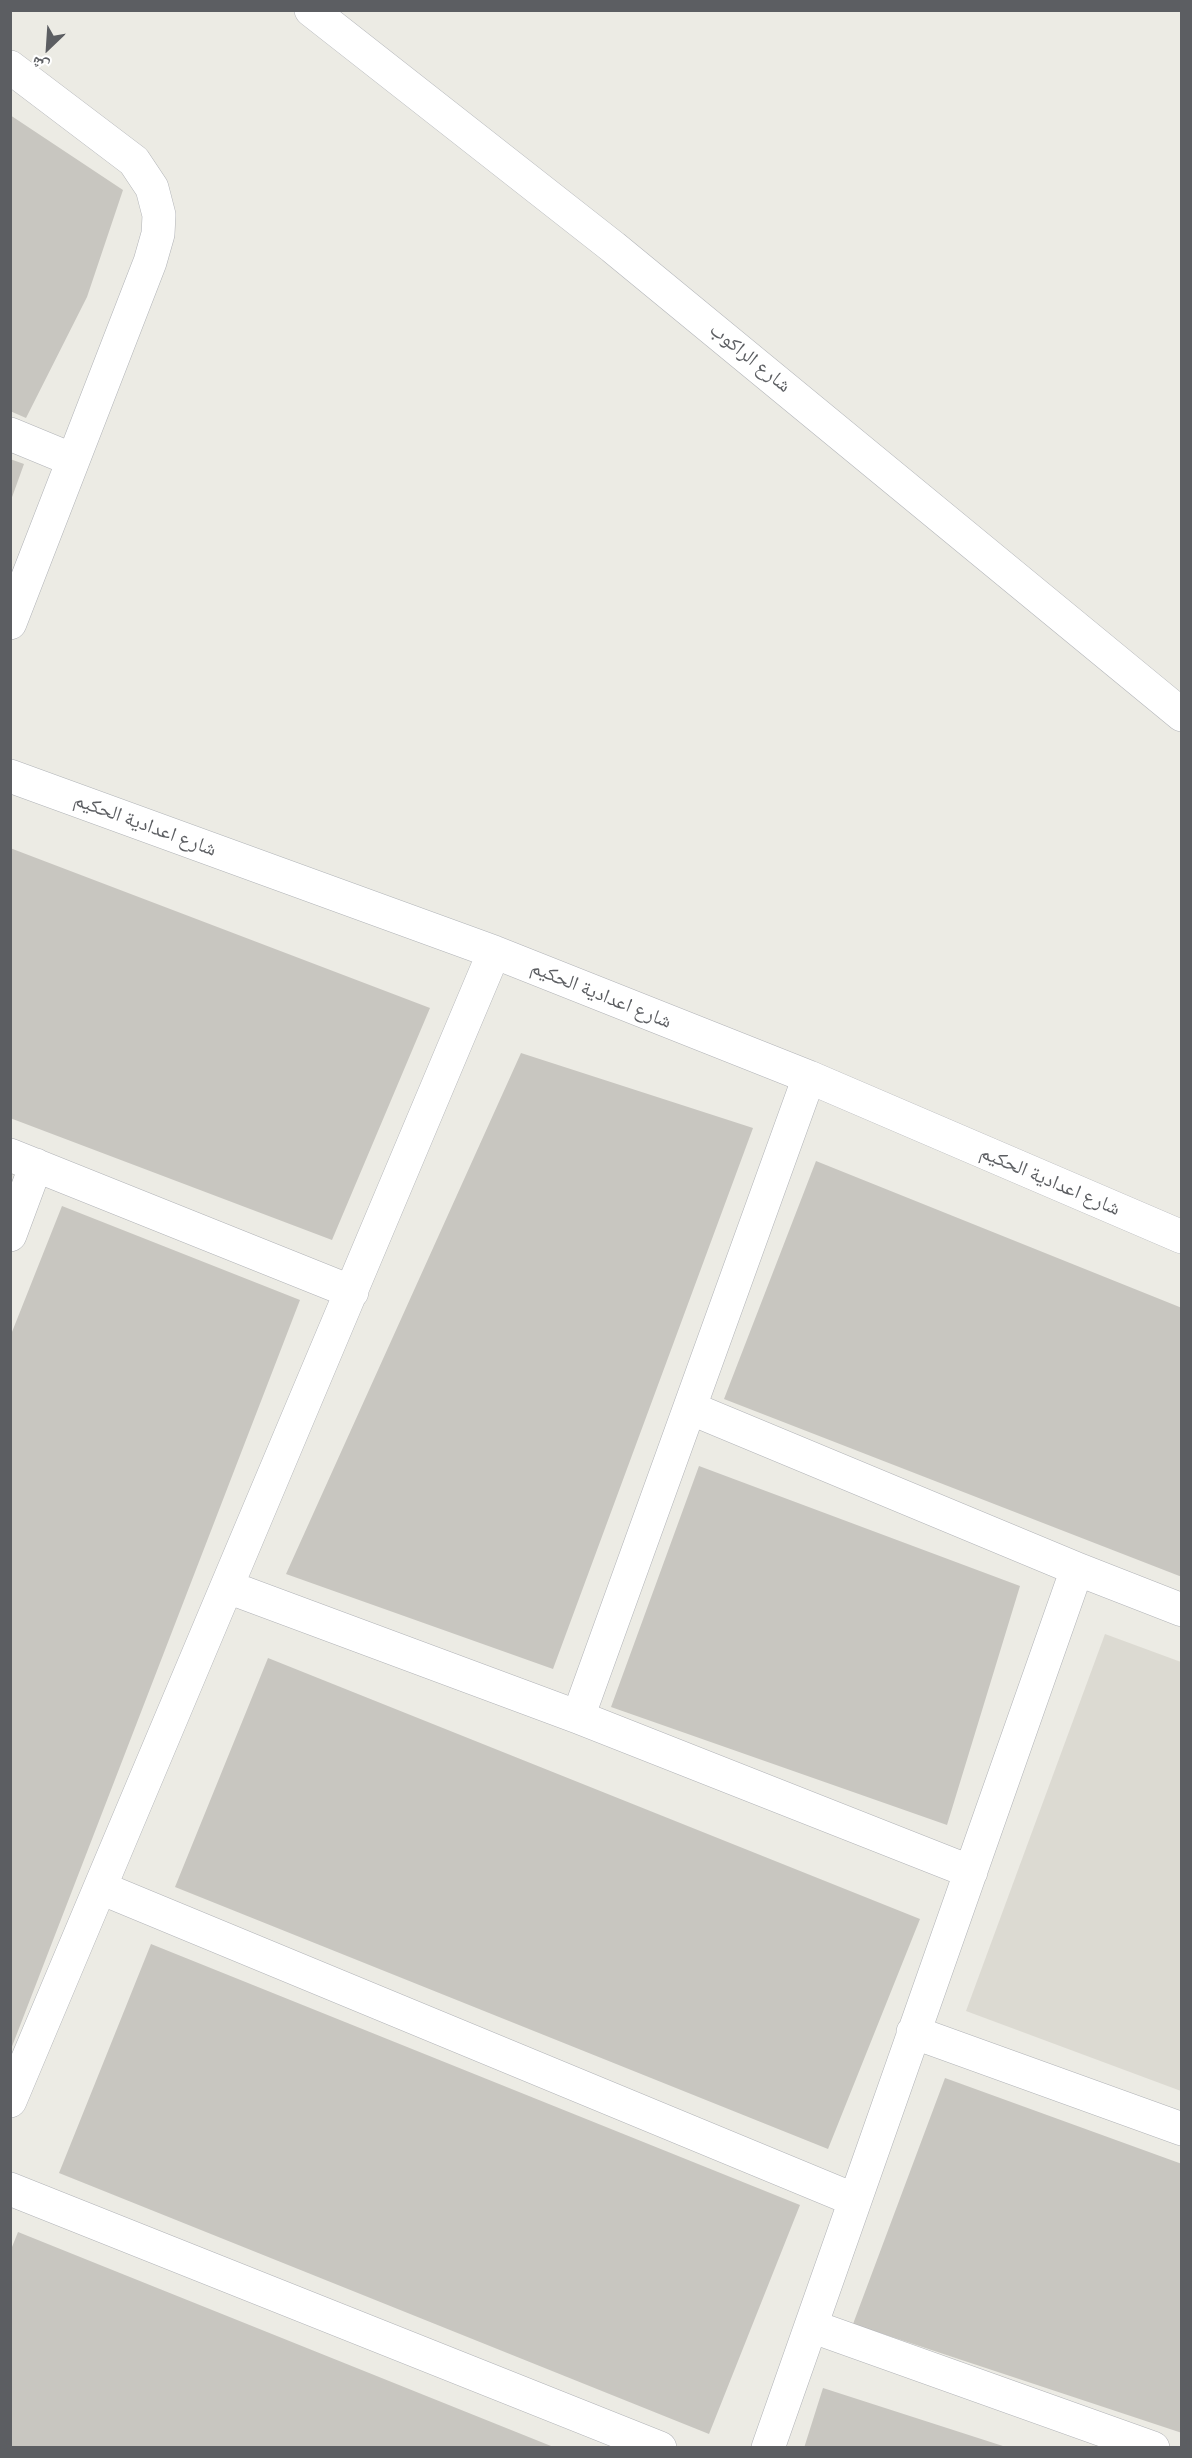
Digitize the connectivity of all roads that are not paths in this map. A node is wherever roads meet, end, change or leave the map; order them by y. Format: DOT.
graph roads {
  1 [pos="311,10"];
  2 [pos="10,67"];
  3 [pos="10,434"];
  4 [pos="73,460"];
  5 [pos="10,623"];
  6 [pos="1182,715"];
  7 [pos="10,776"];
  8 [pos="494,952"];
  9 [pos="809,1077"];
  10 [pos="23,1160"];
  11 [pos="10,1235"];
  12 [pos="1182,1237"];
  13 [pos="352,1292"];
  14 [pos="690,1408"];
  15 [pos="1077,1569"];
  16 [pos="228,1587"];
  17 [pos="1182,1610"];
  18 [pos="578,1717"];
  19 [pos="971,1872"];
  20 [pos="100,1888"];
  21 [pos="913,2032"];
  22 [pos="10,2101"];
  23 [pos="1182,2128"];
  24 [pos="10,2188"];
  25 [pos="855,2200"];
  26 [pos="811,2326"];
  27 [pos="1106,2440"];
  28 [pos="660,2448"];
  29 [pos="768,2448"];
  30 [pos="1154,2448"];
  1 -- 6 [label="street, شارع الراكوب"];
  2 -- 4 [label="street"];
  3 -- 4 [label="street"];
  4 -- 5 [label="street"];
  7 -- 8 [label="street, شارع اعدادية الحكيم"];
  8 -- 9 [label="street, شارع اعدادية الحكيم"];
  8 -- 13 [label="street"];
  9 -- 12 [label="street, شارع اعدادية الحكيم"];
  9 -- 14 [label="street"];
  10 -- 11 [label="street"];
  10 -- 13 [label="street"];
  13 -- 16 [label="street"];
  14 -- 15 [label="street"];
  14 -- 18 [label="street"];
  15 -- 17 [label="street"];
  15 -- 19 [label="street"];
  16 -- 18 [label="street"];
  16 -- 20 [label="street"];
  18 -- 19 [label="street"];
  19 -- 21 [label="street"];
  20 -- 22 [label="street"];
  20 -- 25 [label="street"];
  21 -- 23 [label="street"];
  21 -- 25 [label="street"];
  24 -- 28 [label="street"];
  25 -- 26 [label="street"];
  26 -- 27 [label="street"];
  26 -- 29 [label="street"];
  27 -- 30 [label="street"];
}
